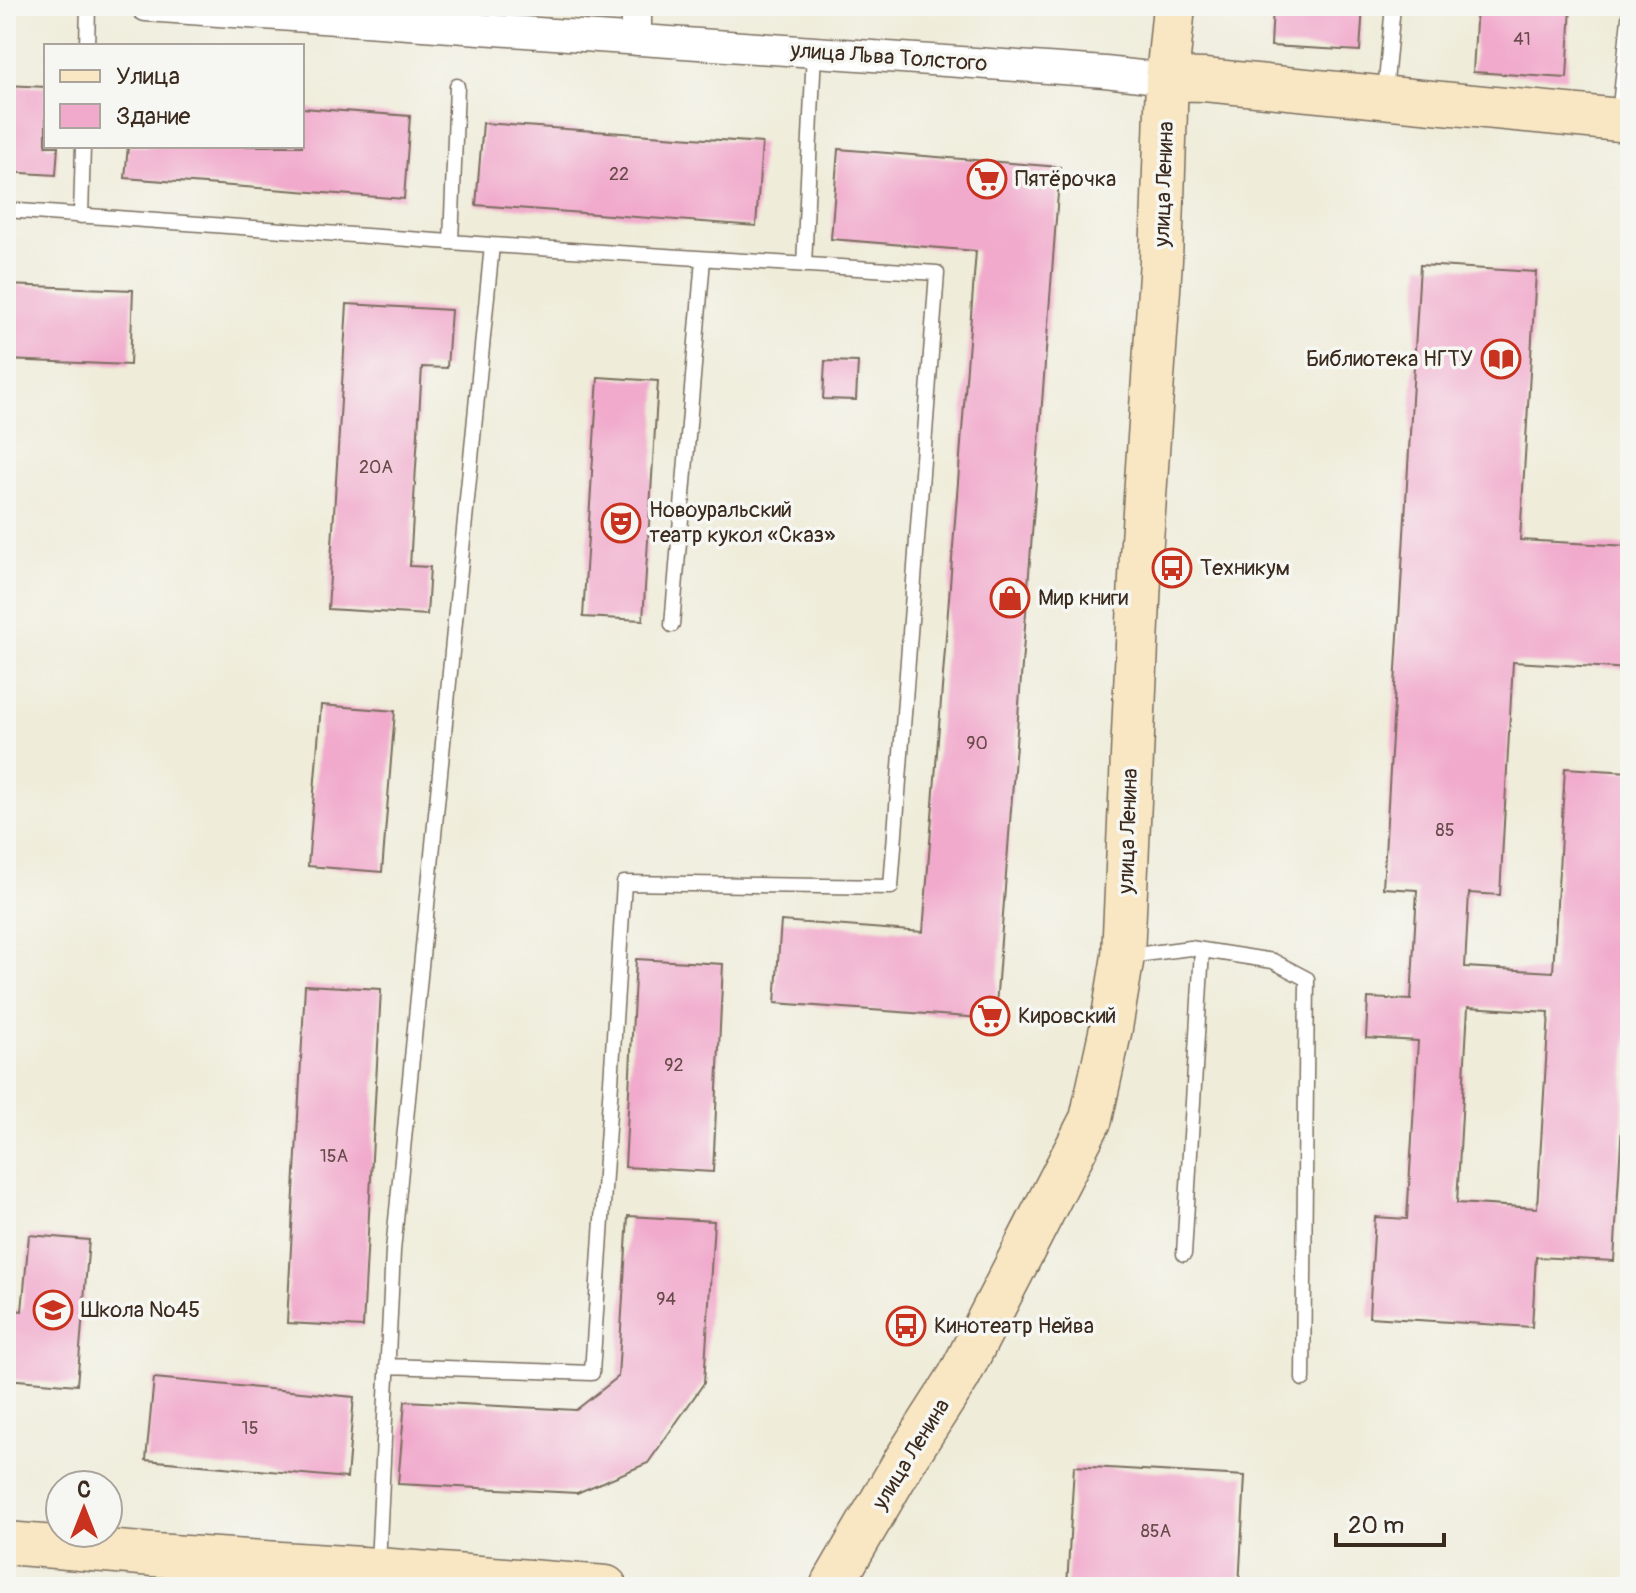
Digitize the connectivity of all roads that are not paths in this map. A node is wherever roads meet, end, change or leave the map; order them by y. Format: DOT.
graph roads {
  1 [pos="88,6"];
  2 [pos="146,6"];
  3 [pos="636,6"];
  4 [pos="1174,6"];
  5 [pos="1393,6"];
  6 [pos="1630,9"];
  7 [pos="636,40"];
  8 [pos="87,44"];
  9 [pos="814,52"];
  10 [pos="1167,79"];
  11 [pos="457,86"];
  12 [pos="1385,98"];
  13 [pos="1625,120"];
  14 [pos="83,148"];
  15 [pos="6,210"];
  16 [pos="81,216"];
  17 [pos="451,242"];
  18 [pos="492,245"];
  19 [pos="703,259"];
  20 [pos="804,265"];
  21 [pos="672,625"];
  22 [pos="1202,950"];
  23 [pos="1123,956"];
  24 [pos="1184,1254"];
  25 [pos="387,1366"];
  26 [pos="1303,1379"];
  27 [pos="6,1543"];
  28 [pos="378,1569"];
  29 [pos="605,1587"];
  30 [pos="831,1587"];
  1 -- 8 [label="lane"];
  2 -- 7 [label="street, улица Льва Толстого"];
  3 -- 7 [label="street"];
  4 -- 10 [label="main road, улица Ленина"];
  5 -- 12 [label="lane"];
  6 -- 13 [label="lane"];
  7 -- 9 [label="street, улица Льва Толстого"];
  9 -- 10 [label="street, улица Льва Толстого"];
  9 -- 20 [label="lane"];
  10 -- 12 [label="main road, улица Льва Толстого"];
  10 -- 23 [label="main road, улица Ленина"];
  11 -- 17 [label="lane"];
  12 -- 13 [label="main road, улица Льва Толстого"];
  14 -- 16 [label="lane"];
  15 -- 16 [label="lane"];
  16 -- 17 [label="lane"];
  17 -- 18 [label="lane"];
  18 -- 19 [label="lane"];
  18 -- 25 [label="lane"];
  19 -- 20 [label="lane"];
  19 -- 21 [label="lane"];
  20 -- 25 [label="lane"];
  22 -- 23 [label="lane"];
  22 -- 24 [label="lane"];
  22 -- 26 [label="lane"];
  23 -- 30 [label="main road, улица Ленина"];
  25 -- 28 [label="lane"];
  27 -- 28 [label="main road"];
  28 -- 29 [label="main road"];
}
